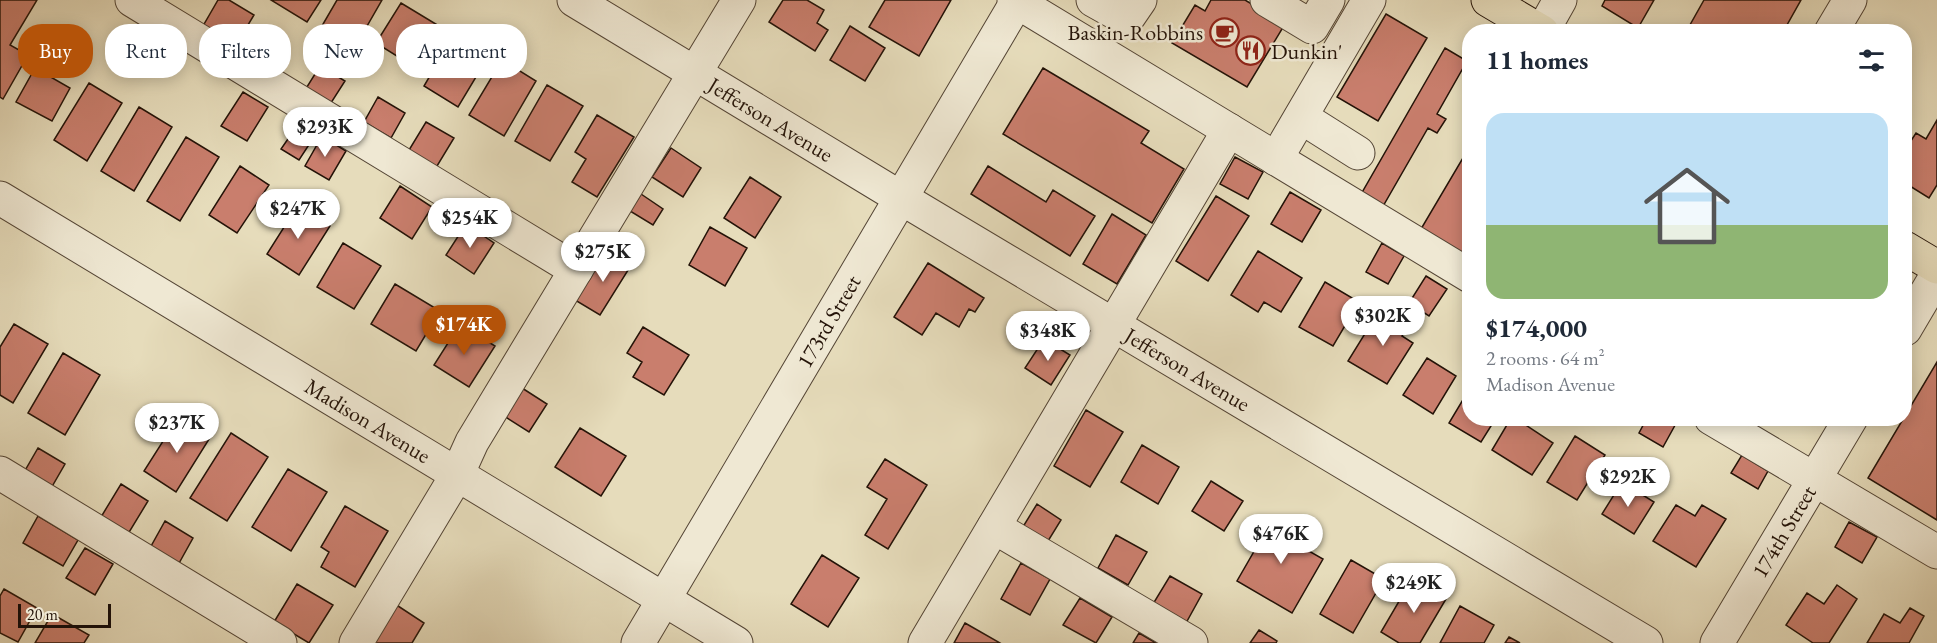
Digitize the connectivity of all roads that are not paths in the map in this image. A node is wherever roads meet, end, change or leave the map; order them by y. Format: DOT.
graph roads {
  1 [pos="132,0"];
  2 [pos="574,0"];
  3 [pos="739,0"];
  4 [pos="1093,0"];
  5 [pos="1140,0"];
  6 [pos="1268,0"];
  7 [pos="1328,0"];
  8 [pos="1369,0"];
  9 [pos="1488,0"];
  10 [pos="1560,0"];
  11 [pos="1850,0"];
  12 [pos="1017,1"];
  13 [pos="1528,24"];
  14 [pos="1546,24"];
  15 [pos="1836,24"];
  16 [pos="695,73"];
  17 [pos="1301,117"];
  18 [pos="1229,130"];
  19 [pos="1358,153"];
  20 [pos="1276,159"];
  21 [pos="0,198"];
  22 [pos="901,198"];
  23 [pos="1912,252"];
  24 [pos="1937,267"];
  25 [pos="576,270"];
  26 [pos="1462,271"];
  27 [pos="1937,275"];
  28 [pos="1912,317"];
  29 [pos="1113,325"];
  30 [pos="1725,426"];
  31 [pos="1846,426"];
  32 [pos="0,472"];
  33 [pos="457,475"];
  34 [pos="1815,479"];
  35 [pos="994,527"];
  36 [pos="1937,552"];
  37 [pos="663,600"];
  38 [pos="280,643"];
  39 [pos="356,643"];
  40 [pos="638,643"];
  41 [pos="736,643"];
  42 [pos="926,643"];
  43 [pos="1191,643"];
  44 [pos="1646,643"];
  45 [pos="1717,643"];
  1 -- 25 [label="street"];
  2 -- 16 [label="street, Jefferson Avenue"];
  3 -- 16 [label="street"];
  4 -- 5 [label="street"];
  6 -- 7 [label="street"];
  8 -- 17 [label="street"];
  9 -- 13 [label="main road"];
  10 -- 14 [label="street"];
  11 -- 15 [label="street"];
  12 -- 18 [label="street"];
  12 -- 22 [label="street, 173rd Street"];
  16 -- 22 [label="street, Jefferson Avenue"];
  16 -- 25 [label="street"];
  17 -- 19 [label="street"];
  17 -- 20 [label="street"];
  18 -- 20 [label="street"];
  18 -- 29 [label="street"];
  20 -- 26 [label="street"];
  21 -- 33 [label="street, Madison Avenue"];
  22 -- 29 [label="street, Jefferson Avenue"];
  22 -- 37 [label="street, 173rd Street"];
  23 -- 24 [label="main road"];
  25 -- 33 [label="street"];
  27 -- 28 [label="street"];
  29 -- 35 [label="street"];
  29 -- 44 [label="street, Jefferson Avenue"];
  30 -- 34 [label="street"];
  31 -- 34 [label="street, 174th Street"];
  32 -- 38 [label="street"];
  33 -- 37 [label="street, Madison Avenue"];
  33 -- 39 [label="street"];
  34 -- 36 [label="street"];
  34 -- 45 [label="street, 174th Street"];
  35 -- 42 [label="street"];
  35 -- 43 [label="street"];
  37 -- 40 [label="street, 173rd Street"];
  37 -- 41 [label="street, Madison Avenue"];
}
